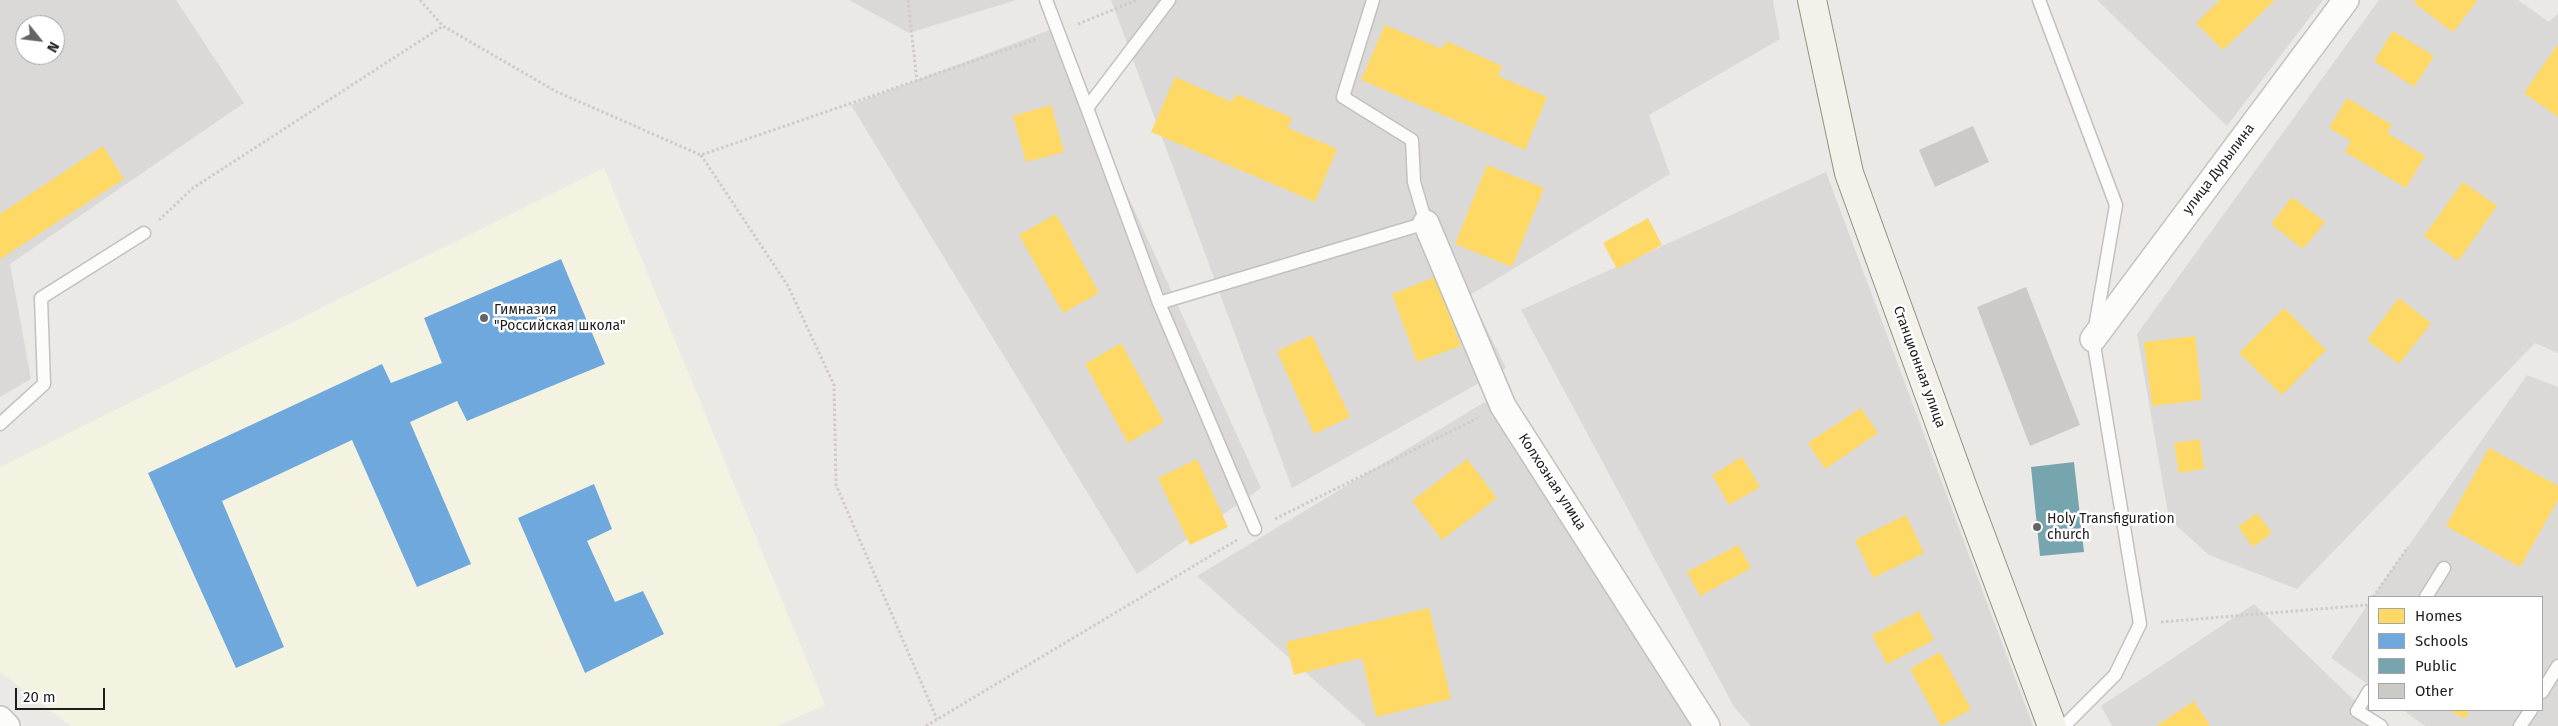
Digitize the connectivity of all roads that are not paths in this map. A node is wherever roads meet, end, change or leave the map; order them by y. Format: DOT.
graph roads {
  1 [pos="1046,0"];
  2 [pos="1169,0"];
  3 [pos="1373,0"];
  4 [pos="1812,0"];
  5 [pos="2039,0"];
  6 [pos="2346,0"];
  7 [pos="1087,108"];
  8 [pos="1426,223"];
  9 [pos="144,233"];
  10 [pos="1158,303"];
  11 [pos="2093,338"];
  12 [pos="0,424"];
  13 [pos="1255,529"];
  14 [pos="2444,568"];
  15 [pos="2427,596"];
  16 [pos="2558,666"];
  17 [pos="2543,690"];
  18 [pos="2368,693"];
  19 [pos="2529,711"];
  20 [pos="0,720"];
  21 [pos="7,726"];
  22 [pos="1707,726"];
  23 [pos="2052,726"];
  24 [pos="2064,726"];
  25 [pos="2381,726"];
  26 [pos="2520,726"];
  1 -- 7 [label="lane"];
  2 -- 7 [label="lane"];
  3 -- 8 [label="lane"];
  4 -- 23 [label="main road, Станционная улица"];
  5 -- 11 [label="lane"];
  6 -- 11 [label="street, улица Дурылина"];
  7 -- 10 [label="lane"];
  8 -- 10 [label="lane"];
  8 -- 22 [label="street, Колхозная улица"];
  9 -- 12 [label="lane"];
  10 -- 13 [label="lane"];
  11 -- 24 [label="lane"];
  14 -- 15 [label="lane"];
  16 -- 17 [label="lane"];
  18 -- 25 [label="lane"];
  19 -- 26 [label="lane"];
  20 -- 21 [label="street"];
}
